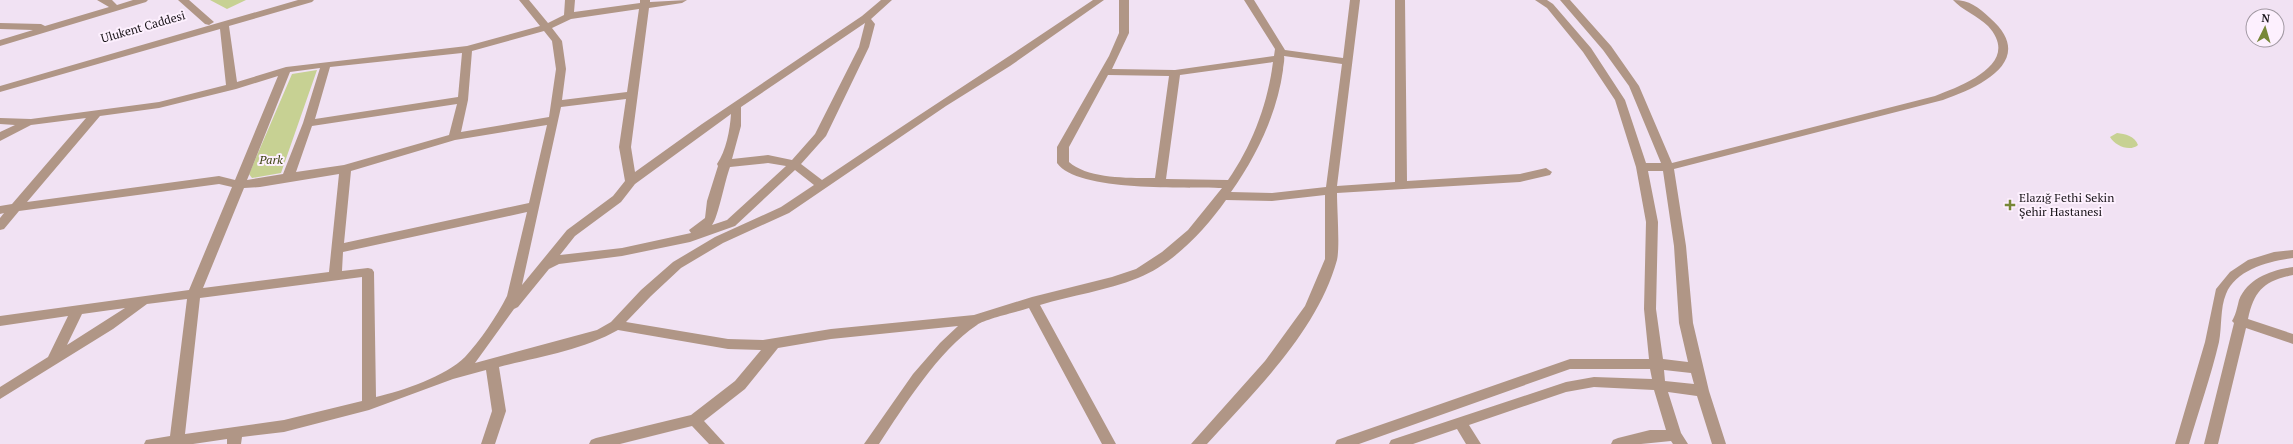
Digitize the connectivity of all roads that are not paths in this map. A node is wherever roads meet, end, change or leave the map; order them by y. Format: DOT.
graph roads {
  1 [pos="102,0"];
  2 [pos="143,0"];
  3 [pos="183,0"];
  4 [pos="293,0"];
  5 [pos="309,0"];
  6 [pos="524,0"];
  7 [pos="570,0"];
  8 [pos="682,0"];
  9 [pos="887,0"];
  10 [pos="1099,0"];
  11 [pos="1124,0"];
  12 [pos="1249,0"];
  13 [pos="1355,0"];
  14 [pos="1400,0"];
  15 [pos="1540,0"];
  16 [pos="1566,0"];
  17 [pos="1958,0"];
  18 [pos="278,2"];
  19 [pos="645,2"];
  20 [pos="115,8"];
  21 [pos="569,16"];
  22 [pos="866,18"];
  23 [pos="209,22"];
  24 [pos="224,24"];
  25 [pos="0,26"];
  26 [pos="55,28"];
  27 [pos="544,28"];
  28 [pos="0,43"];
  29 [pos="467,49"];
  30 [pos="1280,55"];
  31 [pos="1348,62"];
  32 [pos="326,64"];
  33 [pos="286,70"];
  34 [pos="1106,72"];
  35 [pos="1175,74"];
  36 [pos="0,81"];
  37 [pos="232,88"];
  38 [pos="0,89"];
  39 [pos="631,95"];
  40 [pos="463,100"];
  41 [pos="556,104"];
  42 [pos="736,106"];
  43 [pos="95,115"];
  44 [pos="554,120"];
  45 [pos="0,121"];
  46 [pos="31,122"];
  47 [pos="308,123"];
  48 [pos="0,137"];
  49 [pos="454,137"];
  50 [pos="723,164"];
  51 [pos="794,164"];
  52 [pos="1642,167"];
  53 [pos="1668,167"];
  54 [pos="345,169"];
  55 [pos="1546,172"];
  56 [pos="288,177"];
  57 [pos="631,181"];
  58 [pos="1160,182"];
  59 [pos="238,184"];
  60 [pos="1230,184"];
  61 [pos="1400,184"];
  62 [pos="821,185"];
  63 [pos="1331,190"];
  64 [pos="1224,196"];
  65 [pos="534,206"];
  66 [pos="16,208"];
  67 [pos="0,210"];
  68 [pos="0,226"];
  69 [pos="690,238"];
  70 [pos="338,249"];
  71 [pos="2293,254"];
  72 [pos="545,266"];
  73 [pos="2293,271"];
  74 [pos="335,276"];
  75 [pos="194,294"];
  76 [pos="145,300"];
  77 [pos="1032,302"];
  78 [pos="77,310"];
  79 [pos="506,311"];
  80 [pos="974,320"];
  81 [pos="0,321"];
  82 [pos="2239,321"];
  83 [pos="616,325"];
  84 [pos="2293,339"];
  85 [pos="773,344"];
  86 [pos="53,361"];
  87 [pos="492,363"];
  88 [pos="1657,364"];
  89 [pos="1696,368"];
  90 [pos="448,375"];
  91 [pos="1659,385"];
  92 [pos="1702,391"];
  93 [pos="0,394"];
  94 [pos="369,405"];
  95 [pos="695,420"];
  96 [pos="1460,423"];
  97 [pos="234,438"];
  98 [pos="177,439"];
  99 [pos="1678,439"];
  100 [pos="151,444"];
  101 [pos="488,444"];
  102 [pos="596,444"];
  103 [pos="718,444"];
  104 [pos="871,444"];
  105 [pos="1109,444"];
  106 [pos="1198,444"];
  107 [pos="1342,444"];
  108 [pos="1396,444"];
  109 [pos="1474,444"];
  110 [pos="1618,444"];
  111 [pos="1719,444"];
  112 [pos="2182,444"];
  113 [pos="2211,444"];
  1 -- 20 [label="street"];
  2 -- 20 [label="street"];
  3 -- 23 [label="street"];
  4 -- 18 [label="street, Ulukent Caddesi"];
  5 -- 24 [label="street"];
  6 -- 27 [label="street"];
  7 -- 21 [label="street"];
  8 -- 19 [label="street"];
  9 -- 22 [label="street"];
  10 -- 62 [label="street"];
  11 -- 34 [label="street"];
  12 -- 30 [label="street"];
  13 -- 31 [label="street"];
  14 -- 61 [label="street"];
  15 -- 52 [label="street"];
  16 -- 53 [label="street"];
  17 -- 53 [label="street"];
  18 -- 23 [label="street, Ulukent Caddesi"];
  19 -- 21 [label="street"];
  19 -- 39 [label="street"];
  20 -- 26 [label="street"];
  21 -- 27 [label="street"];
  22 -- 42 [label="street"];
  22 -- 51 [label="street"];
  23 -- 36 [label="street, Ulukent Caddesi"];
  24 -- 37 [label="street"];
  24 -- 38 [label="street"];
  25 -- 26 [label="street"];
  26 -- 28 [label="street"];
  27 -- 29 [label="street"];
  27 -- 41 [label="street"];
  29 -- 32 [label="street"];
  29 -- 40 [label="street"];
  30 -- 31 [label="street"];
  30 -- 35 [label="street"];
  30 -- 60 [label="street"];
  31 -- 63 [label="street"];
  32 -- 33 [label="street"];
  32 -- 47 [label="street"];
  33 -- 37 [label="street"];
  33 -- 59 [label="street"];
  34 -- 35 [label="street"];
  34 -- 58 [label="street"];
  35 -- 58 [label="street"];
  37 -- 43 [label="street"];
  39 -- 41 [label="street"];
  39 -- 57 [label="street"];
  40 -- 47 [label="street"];
  40 -- 49 [label="street"];
  41 -- 44 [label="street"];
  42 -- 50 [label="street"];
  42 -- 57 [label="street"];
  43 -- 46 [label="street"];
  43 -- 66 [label="street"];
  44 -- 49 [label="street"];
  44 -- 65 [label="street"];
  45 -- 46 [label="street"];
  46 -- 48 [label="street"];
  47 -- 56 [label="street"];
  49 -- 54 [label="street"];
  50 -- 51 [label="street"];
  50 -- 69 [label="street"];
  51 -- 62 [label="street"];
  51 -- 69 [label="street"];
  52 -- 53 [label="street"];
  52 -- 88 [label="street"];
  53 -- 89 [label="street"];
  54 -- 56 [label="street"];
  54 -- 70 [label="street"];
  55 -- 61 [label="street"];
  56 -- 59 [label="street"];
  57 -- 72 [label="street"];
  58 -- 60 [label="street"];
  59 -- 66 [label="street"];
  59 -- 75 [label="street"];
  60 -- 64 [label="street"];
  61 -- 63 [label="street"];
  62 -- 83 [label="street"];
  63 -- 64 [label="street"];
  63 -- 106 [label="street"];
  64 -- 77 [label="street"];
  65 -- 70 [label="street"];
  65 -- 79 [label="street"];
  66 -- 67 [label="street"];
  66 -- 68 [label="street"];
  69 -- 72 [label="street"];
  70 -- 74 [label="street"];
  71 -- 112 [label="street"];
  72 -- 79 [label="street"];
  73 -- 82 [label="street"];
  74 -- 75 [label="street"];
  74 -- 94 [label="street"];
  75 -- 76 [label="street"];
  75 -- 98 [label="street"];
  76 -- 78 [label="street"];
  76 -- 86 [label="street"];
  77 -- 80 [label="street"];
  77 -- 105 [label="street"];
  78 -- 81 [label="street"];
  78 -- 86 [label="street"];
  79 -- 90 [label="street"];
  80 -- 85 [label="street"];
  80 -- 104 [label="street"];
  82 -- 84 [label="street"];
  82 -- 113 [label="street"];
  83 -- 85 [label="street"];
  83 -- 87 [label="street"];
  85 -- 95 [label="street"];
  86 -- 93 [label="street"];
  87 -- 90 [label="street"];
  87 -- 101 [label="street"];
  88 -- 89 [label="street"];
  88 -- 91 [label="street"];
  88 -- 107 [label="street"];
  89 -- 92 [label="street"];
  90 -- 94 [label="street"];
  91 -- 92 [label="street"];
  91 -- 96 [label="street"];
  91 -- 99 [label="street"];
  92 -- 111 [label="street"];
  94 -- 97 [label="street"];
  95 -- 102 [label="street"];
  95 -- 103 [label="street"];
  96 -- 108 [label="street"];
  96 -- 109 [label="street"];
  97 -- 98 [label="street"];
  98 -- 100 [label="street"];
  99 -- 110 [label="street"];
}
